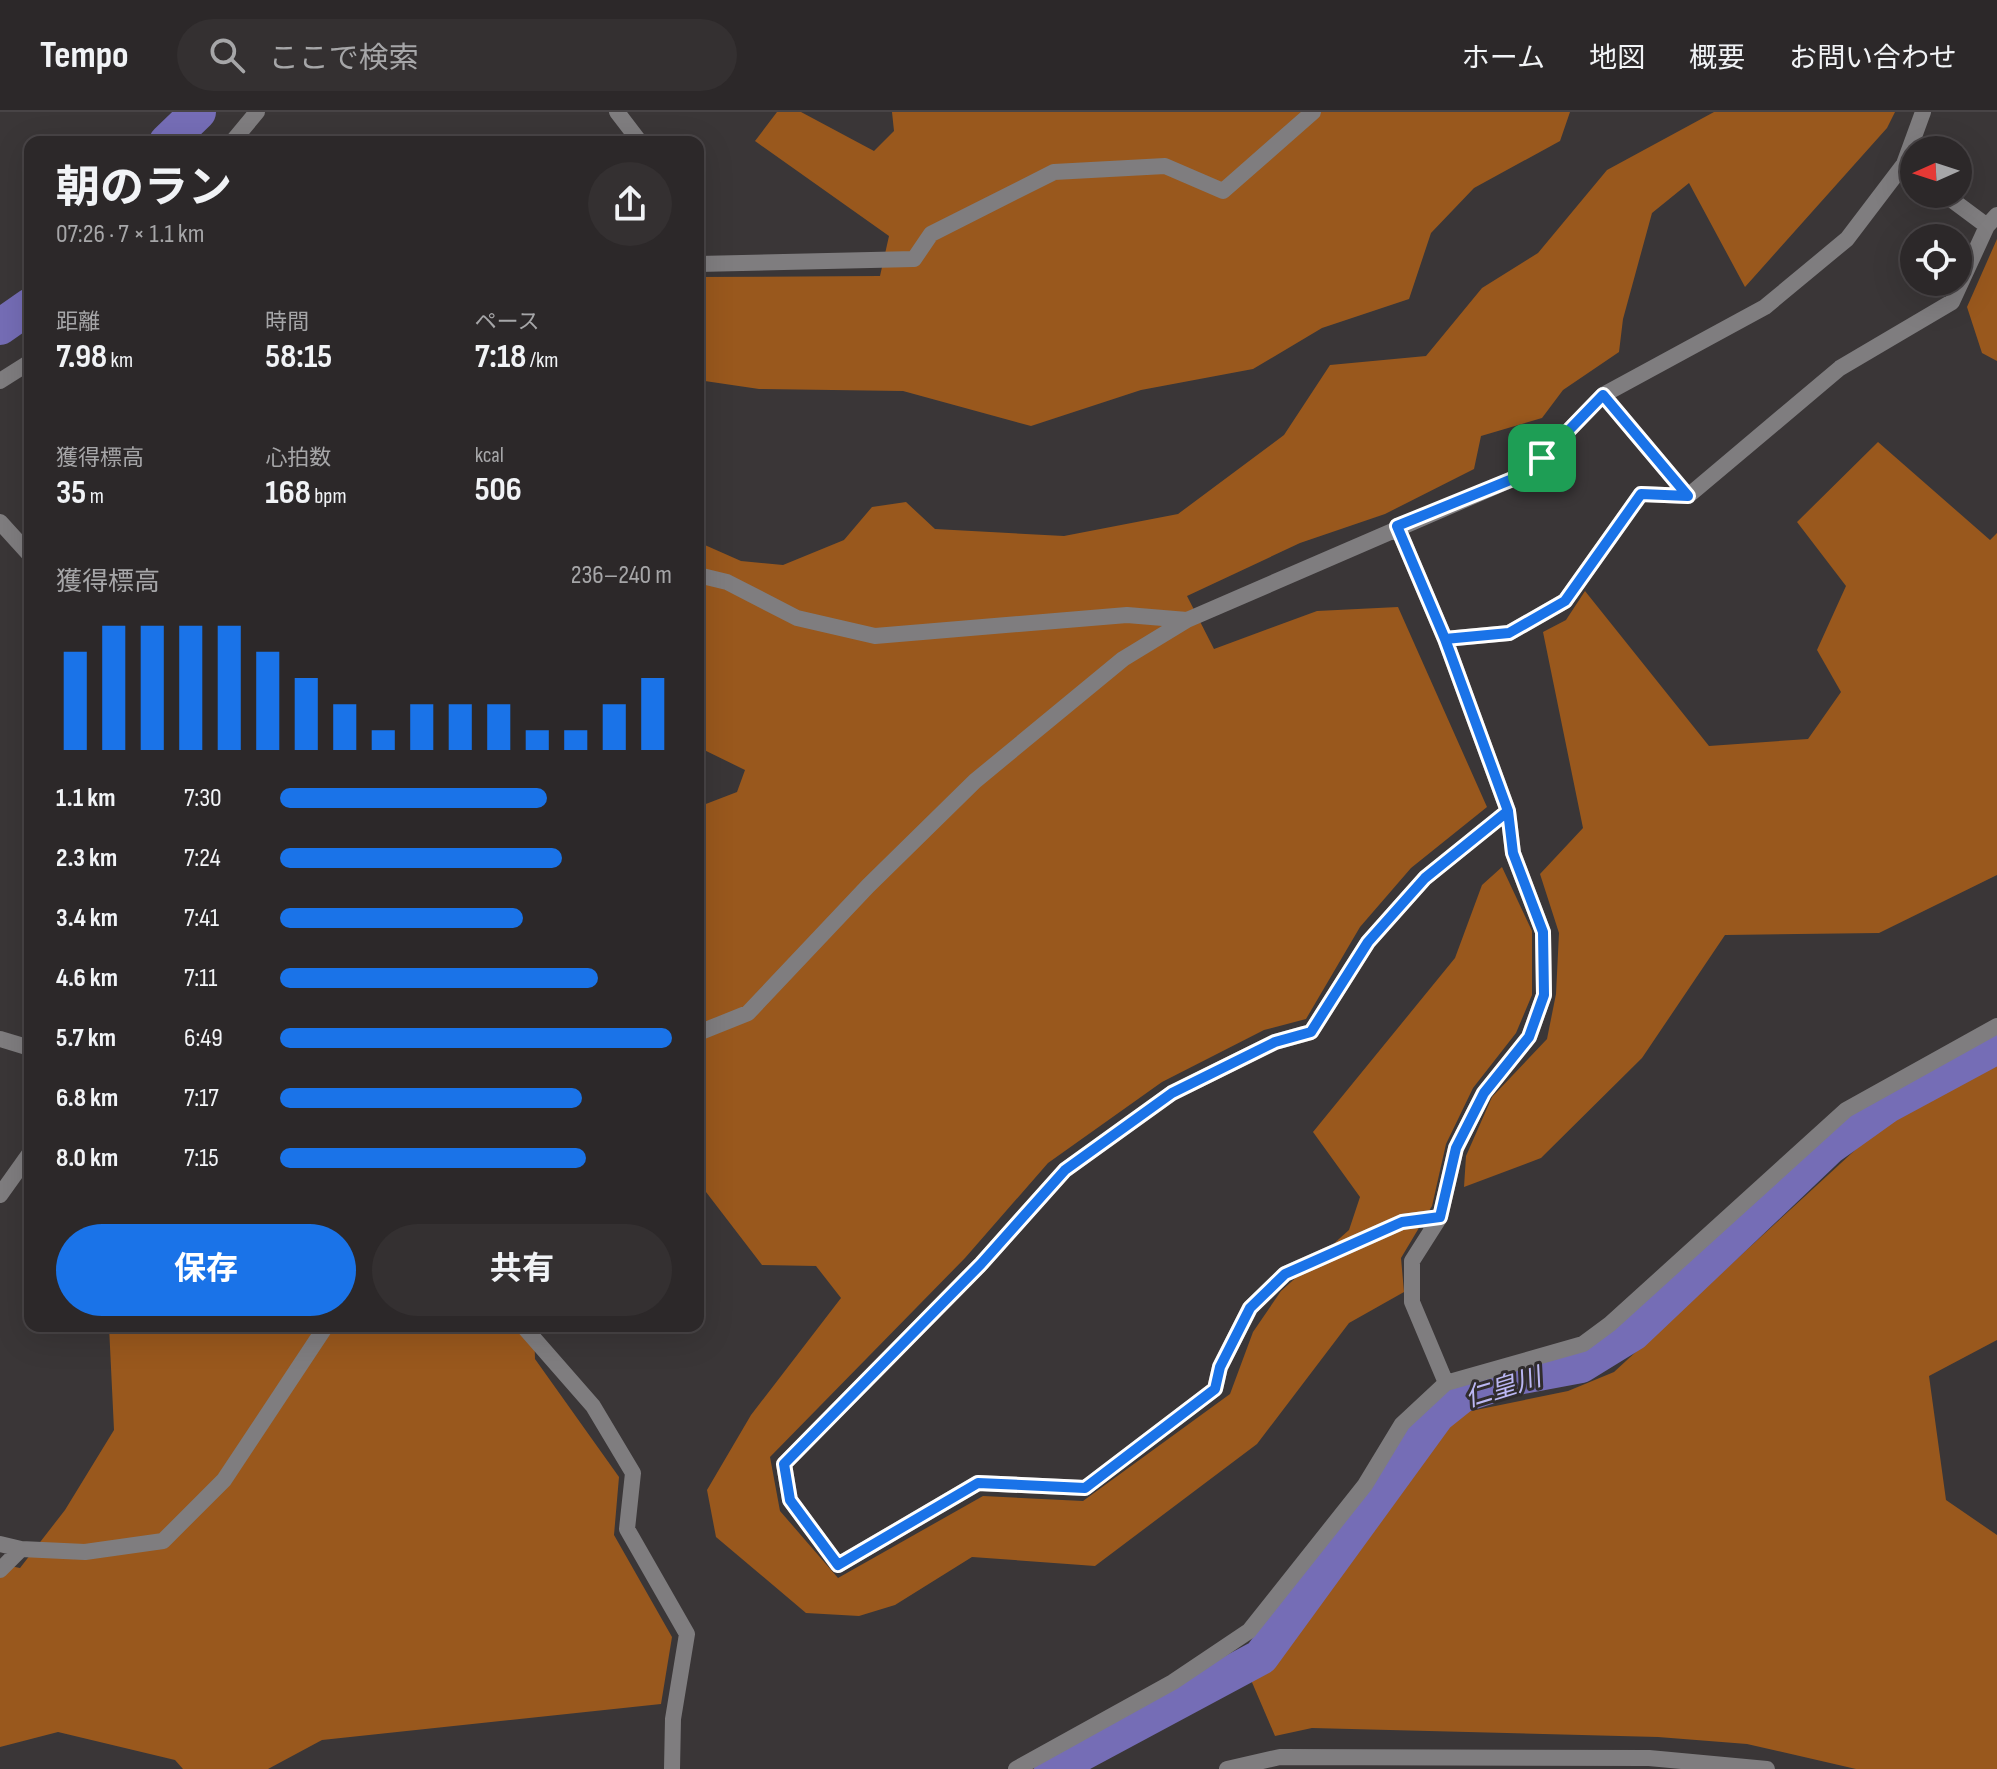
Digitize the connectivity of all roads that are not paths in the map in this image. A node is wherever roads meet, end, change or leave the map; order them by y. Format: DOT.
graph roads {
  1 [pos="257,112"];
  2 [pos="617,112"];
  3 [pos="1313,112"];
  4 [pos="1923,112"];
  5 [pos="237,136"];
  6 [pos="635,136"];
  7 [pos="1917,136"];
  8 [pos="1900,178"];
  9 [pos="1970,208"];
  10 [pos="1992,220"];
  11 [pos="704,264"];
  12 [pos="24,366"];
  13 [pos="0,381"];
  14 [pos="1603,395"];
  15 [pos="1688,496"];
  16 [pos="0,522"];
  17 [pos="1397,526"];
  18 [pos="24,548"];
  19 [pos="704,576"];
  20 [pos="1187,620"];
  21 [pos="1445,639"];
  22 [pos="1508,811"];
  23 [pos="1997,1026"];
  24 [pos="704,1031"];
  25 [pos="0,1039"];
  26 [pos="24,1046"];
  27 [pos="24,1161"];
  28 [pos="0,1195"];
  29 [pos="1440,1217"];
  30 [pos="322,1332"];
  31 [pos="528,1332"];
  32 [pos="1446,1383"];
  33 [pos="0,1544"];
  34 [pos="21,1549"];
  35 [pos="0,1570"];
  36 [pos="1647,1763"];
  37 [pos="672,1769"];
  38 [pos="1016,1769"];
  39 [pos="1227,1769"];
  40 [pos="1767,1769"];
  1 -- 5 [label="street"];
  2 -- 6 [label="street"];
  3 -- 11 [label="street"];
  4 -- 7 [label="street"];
  8 -- 14 [label="street"];
  9 -- 10 [label="street"];
  10 -- 15 [label="street"];
  12 -- 13 [label="street"];
  14 -- 15 [label="street"];
  14 -- 17 [label="street"];
  15 -- 21 [label="street"];
  16 -- 18 [label="street"];
  17 -- 20 [label="street"];
  17 -- 21 [label="street"];
  19 -- 20 [label="street"];
  20 -- 24 [label="street"];
  21 -- 22 [label="street"];
  22 -- 29 [label="street"];
  22 -- 29 [label="street"];
  23 -- 32 [label="street"];
  25 -- 26 [label="street"];
  27 -- 28 [label="street"];
  29 -- 32 [label="street"];
  30 -- 34 [label="street"];
  31 -- 37 [label="street"];
  32 -- 38 [label="street"];
  33 -- 34 [label="street"];
  34 -- 35 [label="street"];
  36 -- 39 [label="street"];
  36 -- 40 [label="street"];
}
